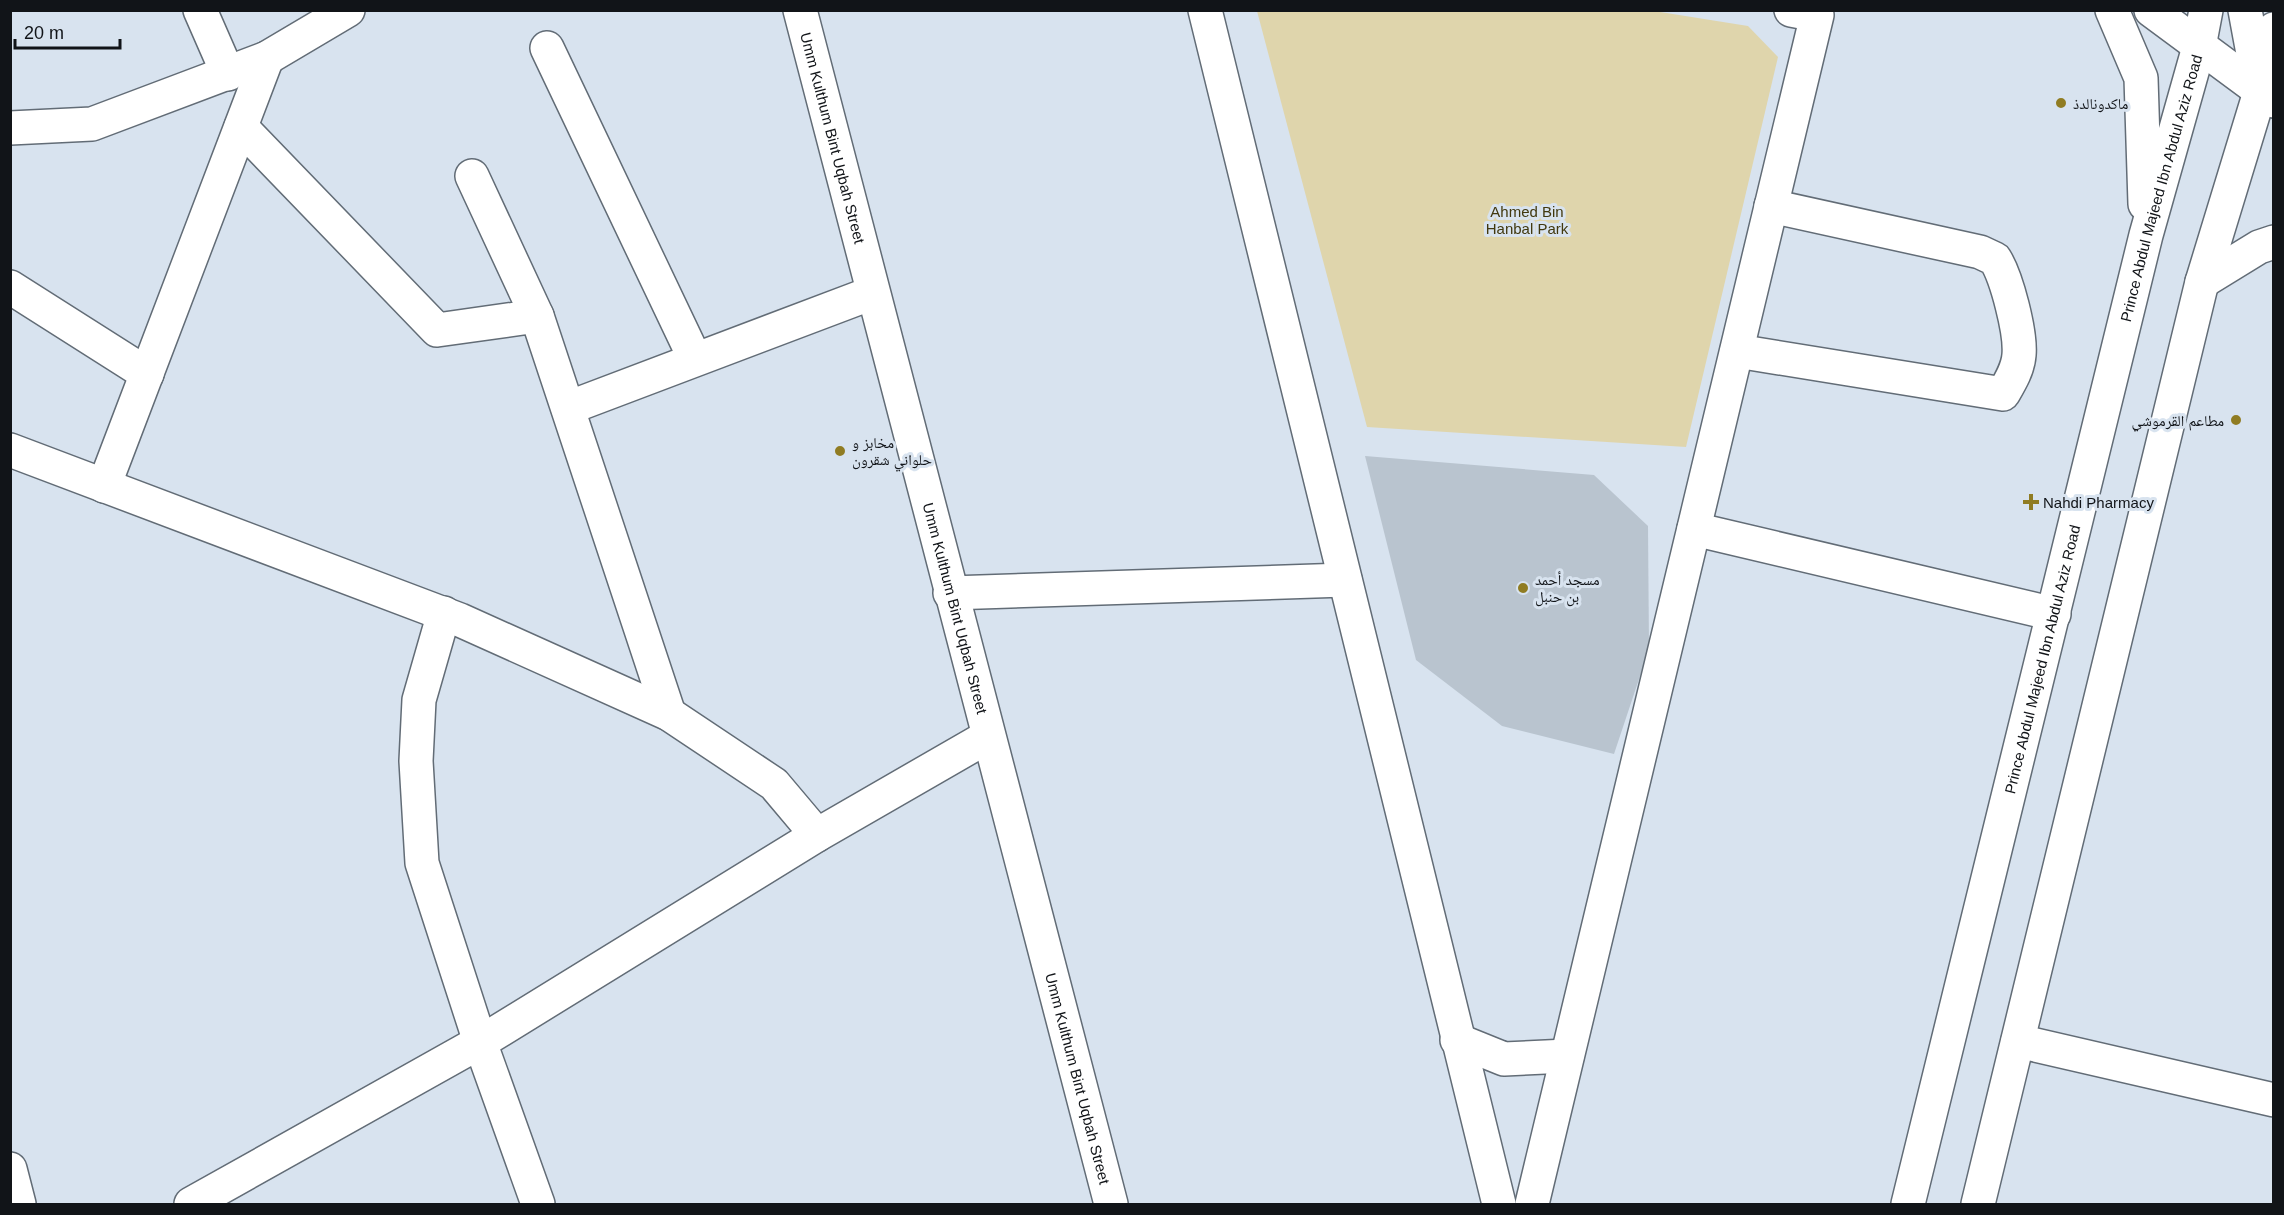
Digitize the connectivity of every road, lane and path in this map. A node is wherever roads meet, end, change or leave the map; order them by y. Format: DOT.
graph roads {
  1 [pos="200,10"];
  2 [pos="348,10"];
  3 [pos="800,10"];
  4 [pos="1205,10"];
  5 [pos="1791,10"];
  6 [pos="2112,10"];
  7 [pos="2151,10"];
  8 [pos="2206,10"];
  9 [pos="2255,16"];
  10 [pos="2199,46"];
  11 [pos="547,48"];
  12 [pos="267,58"];
  13 [pos="228,74"];
  14 [pos="2267,96"];
  15 [pos="241,127"];
  16 [pos="10,128"];
  17 [pos="472,176"];
  18 [pos="1771,206"];
  19 [pos="2146,235"];
  20 [pos="2274,242"];
  21 [pos="2202,282"];
  22 [pos="872,293"];
  23 [pos="14,300"];
  24 [pos="537,315"];
  25 [pos="1737,351"];
  26 [pos="695,360"];
  27 [pos="147,374"];
  28 [pos="568,408"];
  29 [pos="14,459"];
  30 [pos="104,486"];
  31 [pos="1694,529"];
  32 [pos="1345,580"];
  33 [pos="950,593"];
  34 [pos="444,613"];
  35 [pos="2054,614"];
  36 [pos="669,714"];
  37 [pos="987,737"];
  38 [pos="817,836"];
  39 [pos="1457,1040"];
  40 [pos="2018,1041"];
  41 [pos="480,1042"];
  42 [pos="1567,1056"];
  43 [pos="2274,1100"];
  44 [pos="10,1169"];
  45 [pos="19,1204"];
  46 [pos="191,1204"];
  47 [pos="538,1204"];
  48 [pos="1111,1204"];
  49 [pos="1499,1204"];
  50 [pos="1532,1204"];
  51 [pos="1908,1204"];
  52 [pos="1978,1204"];
  1 -- 13 [label="street"];
  2 -- 12 [label="street"];
  3 -- 22 [label="street, Umm Kulthum Bint Uqbah Street"];
  4 -- 32 [label="street"];
  5 -- 18 [label="street"];
  6 -- 19 [label="street"];
  7 -- 10 [label="street"];
  8 -- 10 [label="street, Prince Abdul Majeed Ibn Abdul Aziz Road"];
  9 -- 10 [label="street"];
  9 -- 14 [label="street"];
  10 -- 14 [label="street"];
  10 -- 19 [label="street, Prince Abdul Majeed Ibn Abdul Aziz Road"];
  11 -- 26 [label="street"];
  12 -- 13 [label="street"];
  12 -- 15 [label="street"];
  13 -- 16 [label="street"];
  14 -- 21 [label="street"];
  15 -- 24 [label="street"];
  15 -- 27 [label="street"];
  17 -- 24 [label="street"];
  18 -- 25 [label="street"];
  18 -- 25 [label="street"];
  19 -- 35 [label="street, Prince Abdul Majeed Ibn Abdul Aziz Road"];
  20 -- 21 [label="street"];
  21 -- 40 [label="street"];
  22 -- 26 [label="street"];
  22 -- 33 [label="street, Umm Kulthum Bint Uqbah Street"];
  23 -- 27 [label="street"];
  24 -- 28 [label="street"];
  25 -- 31 [label="street"];
  26 -- 28 [label="street"];
  27 -- 30 [label="street"];
  28 -- 36 [label="street"];
  29 -- 30 [label="street"];
  30 -- 34 [label="street"];
  31 -- 35 [label="street"];
  31 -- 42 [label="street"];
  32 -- 33 [label="street"];
  32 -- 39 [label="street"];
  33 -- 37 [label="street, Umm Kulthum Bint Uqbah Street"];
  34 -- 36 [label="street"];
  34 -- 41 [label="street"];
  35 -- 51 [label="street, Prince Abdul Majeed Ibn Abdul Aziz Road"];
  36 -- 38 [label="street"];
  37 -- 38 [label="street"];
  37 -- 48 [label="street, Umm Kulthum Bint Uqbah Street"];
  38 -- 41 [label="street"];
  39 -- 42 [label="street"];
  39 -- 49 [label="street"];
  40 -- 43 [label="street"];
  40 -- 52 [label="street"];
  41 -- 46 [label="street"];
  41 -- 47 [label="street"];
  42 -- 50 [label="street"];
  44 -- 45 [label="street"];
}
